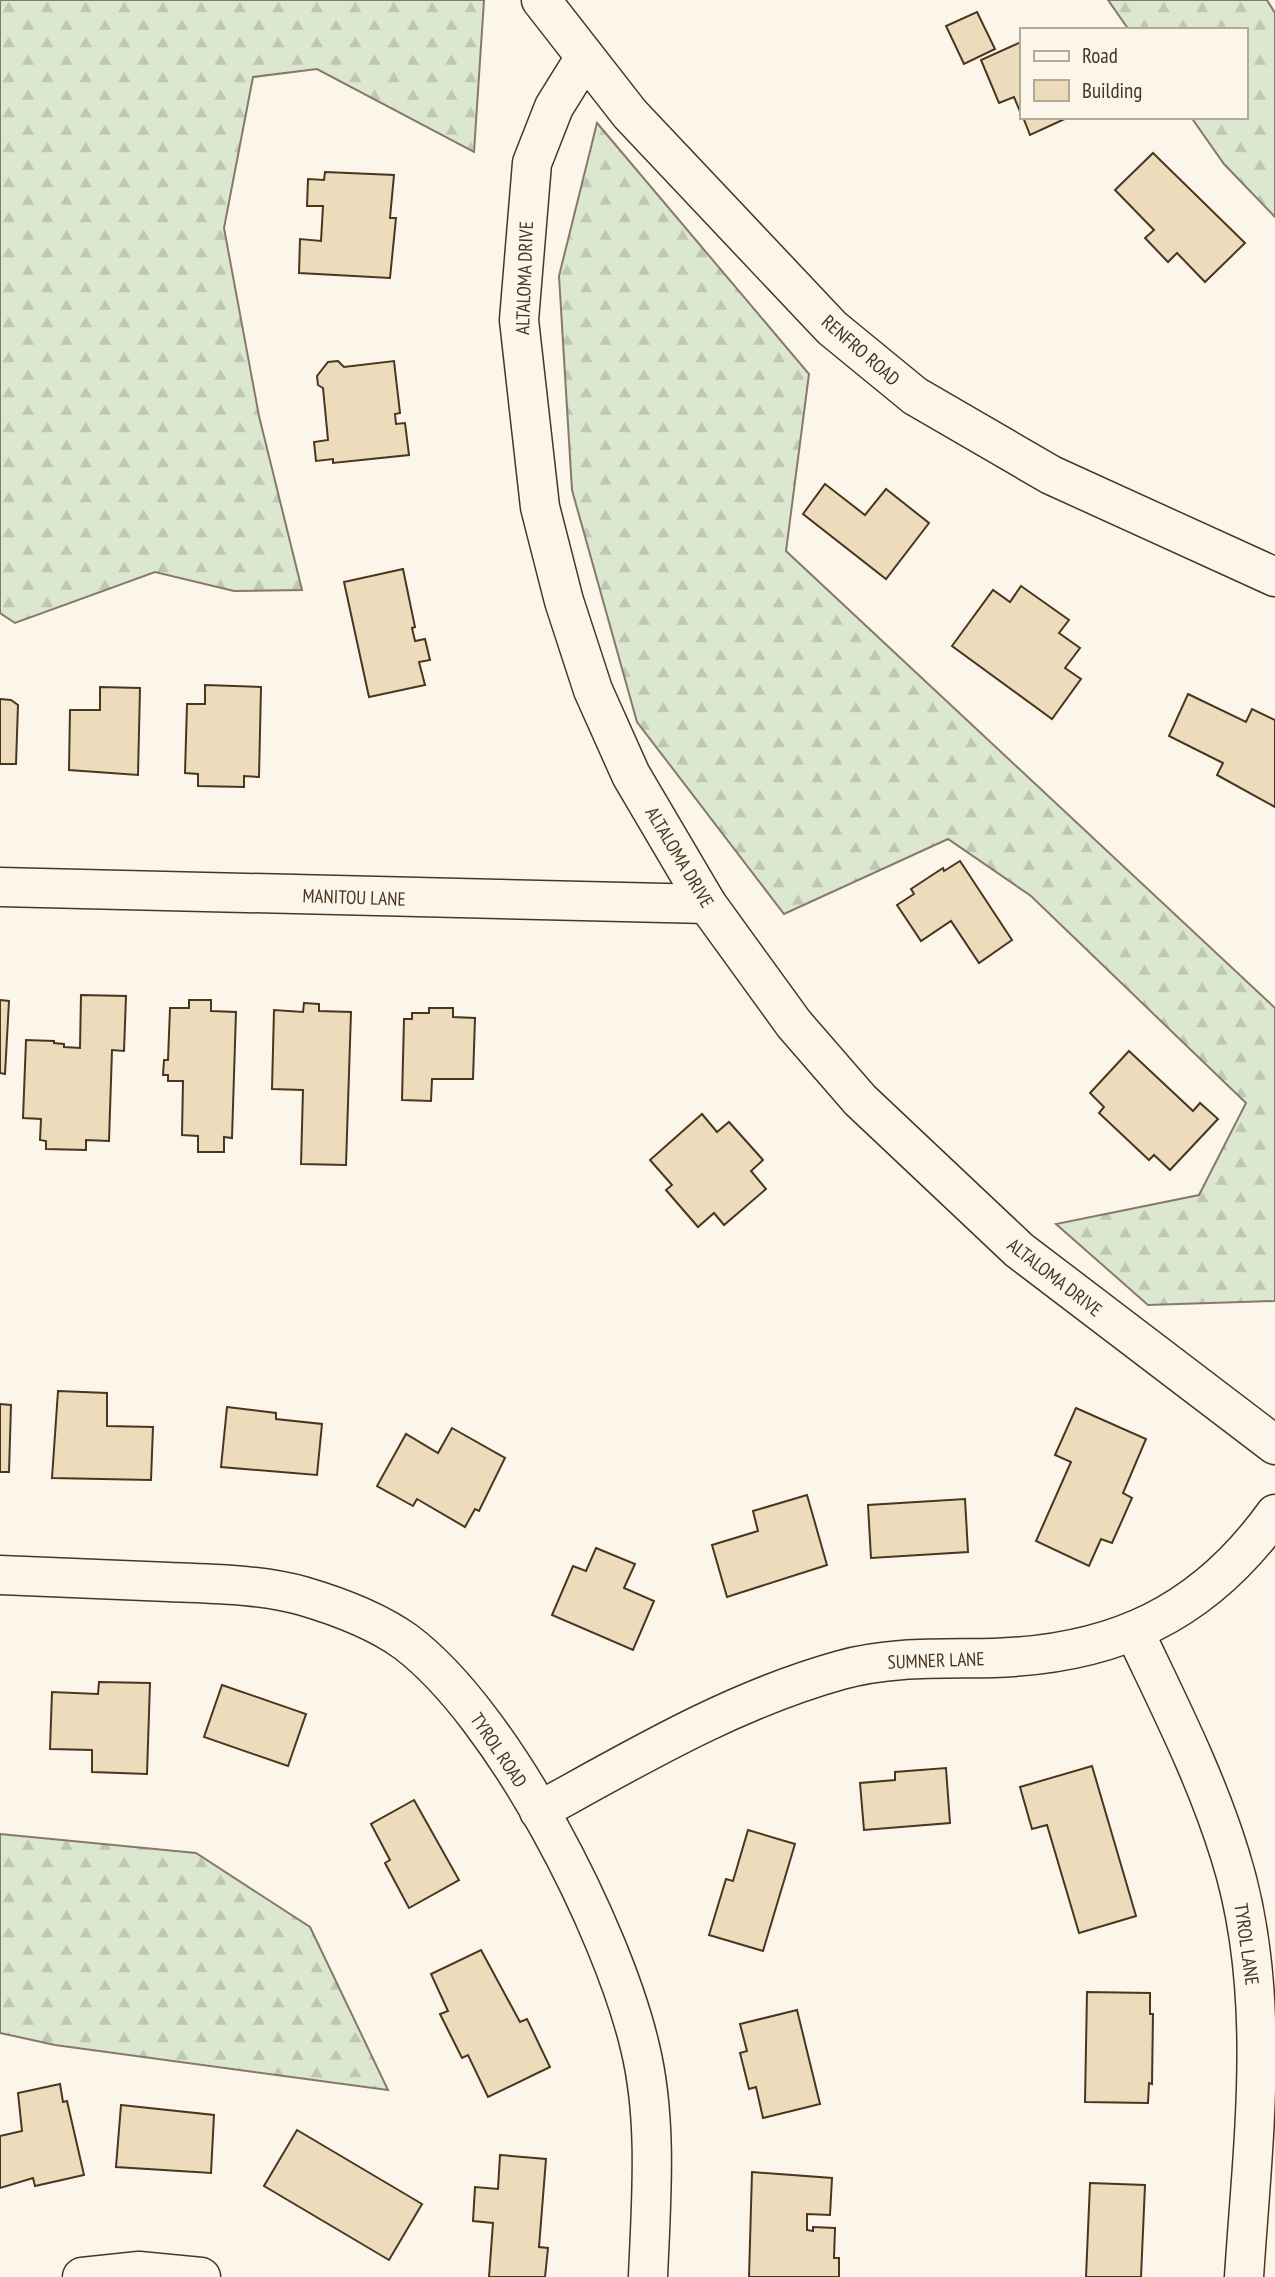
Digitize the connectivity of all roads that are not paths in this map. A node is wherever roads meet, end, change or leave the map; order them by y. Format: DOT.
graph roads {
  1 [pos="541,0"];
  2 [pos="585,57"];
  3 [pos="1275,577"];
  4 [pos="0,887"];
  5 [pos="707,904"];
  6 [pos="1275,1445"];
  7 [pos="1275,1514"];
  8 [pos="0,1575"];
  9 [pos="1134,1631"];
  10 [pos="539,1811"];
  11 [pos="82,2277"];
  12 [pos="201,2277"];
  13 [pos="648,2277"];
  14 [pos="1244,2277"];
  1 -- 2 [label="street, RENFRO ROAD"];
  2 -- 3 [label="street, RENFRO ROAD"];
  2 -- 5 [label="street, ALTALOMA DRIVE"];
  4 -- 5 [label="street, MANITOU LANE"];
  5 -- 6 [label="street, ALTALOMA DRIVE"];
  7 -- 9 [label="street, SUMNER LANE"];
  8 -- 10 [label="street, TYROL ROAD"];
  9 -- 10 [label="street, SUMNER LANE"];
  9 -- 14 [label="street, TYROL LANE"];
  10 -- 13 [label="street, TYROL ROAD"];
  11 -- 12 [label="street"];
}
